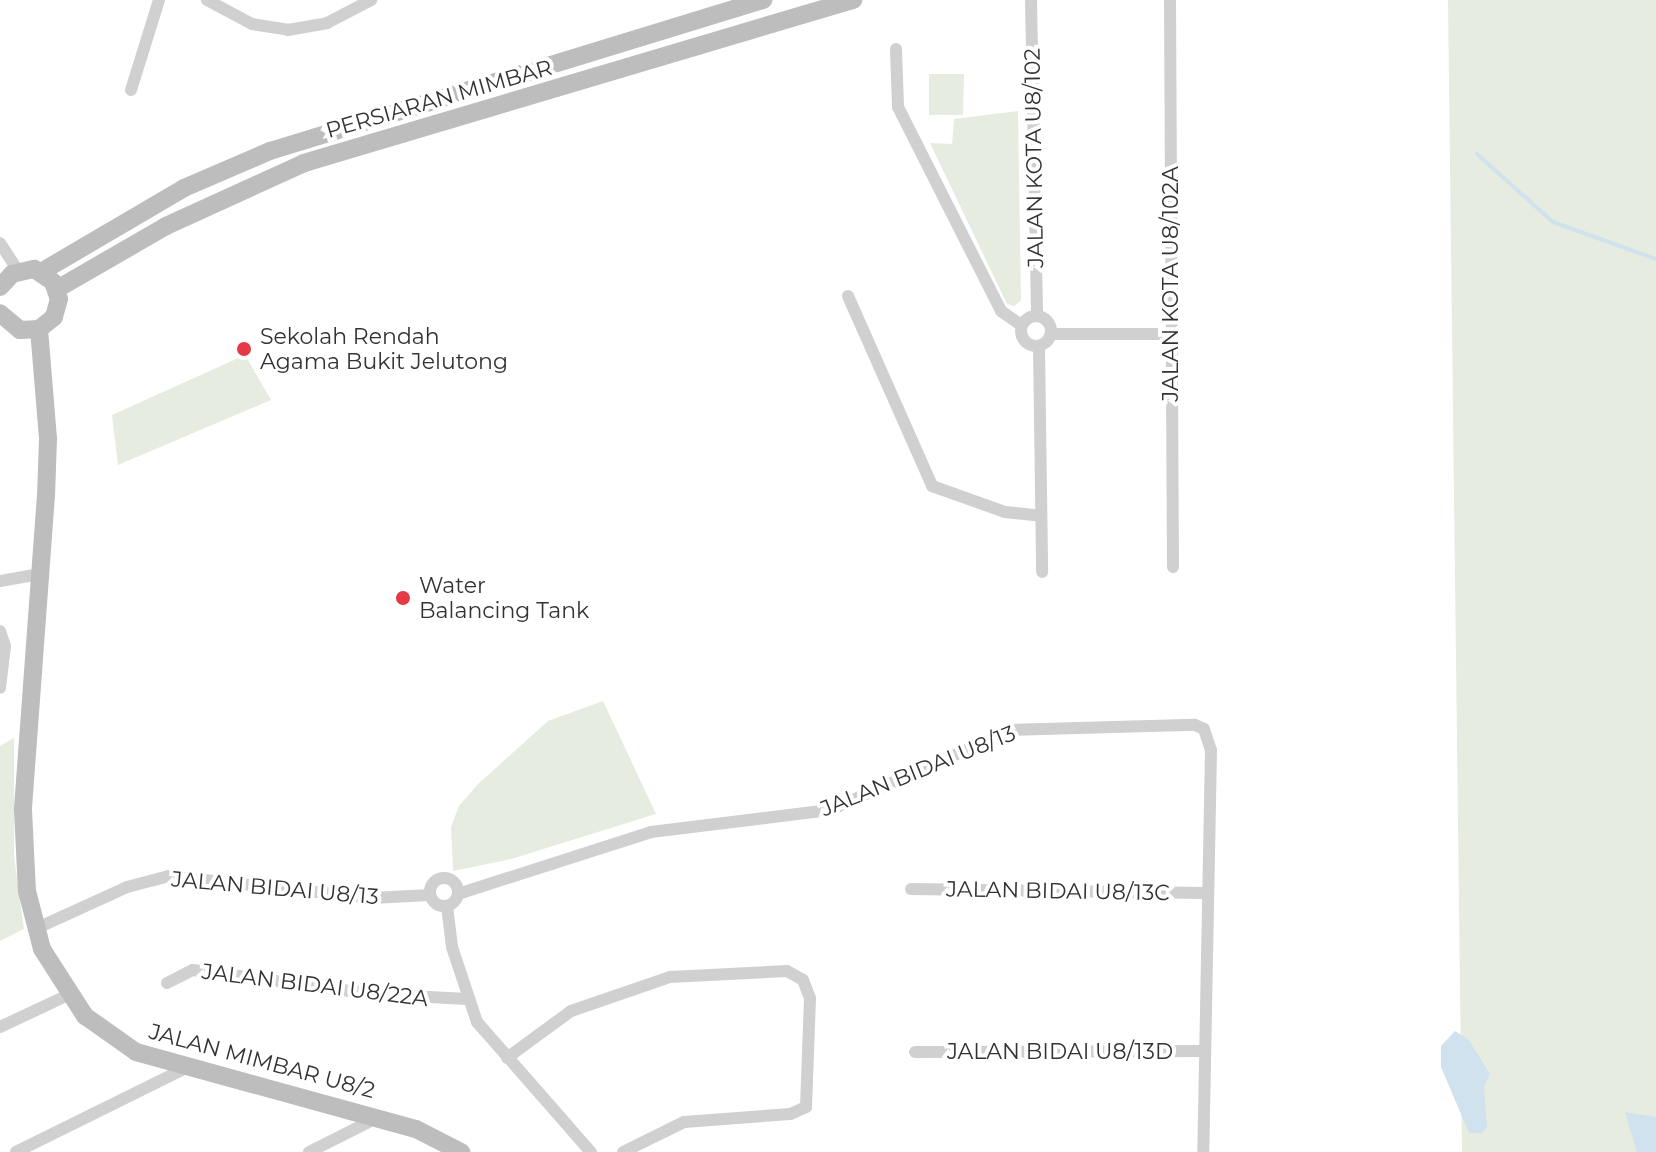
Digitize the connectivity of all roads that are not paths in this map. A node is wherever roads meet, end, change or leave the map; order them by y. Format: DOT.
graph roads {
  1 [pos="159,0"];
  2 [pos="207,0"];
  3 [pos="371,0"];
  4 [pos="763,0"];
  5 [pos="853,0"];
  6 [pos="1031,0"];
  7 [pos="1170,0"];
  8 [pos="896,49"];
  9 [pos="131,90"];
  10 [pos="0,243"];
  11 [pos="41,272"];
  12 [pos="6,275"];
  13 [pos="57,289"];
  14 [pos="848,296"];
  15 [pos="1037,316"];
  16 [pos="4,324"];
  17 [pos="1021,325"];
  18 [pos="39,329"];
  19 [pos="1051,334"];
  20 [pos="1172,334"];
  21 [pos="1039,346"];
  22 [pos="1041,516"];
  23 [pos="1173,567"];
  24 [pos="1042,572"];
  25 [pos="38,574"];
  26 [pos="0,581"];
  27 [pos="0,631"];
  28 [pos="0,688"];
  29 [pos="911,889"];
  30 [pos="1205,893"];
  31 [pos="458,894"];
  32 [pos="430,895"];
  33 [pos="447,906"];
  34 [pos="35,929"];
  35 [pos="167,983"];
  36 [pos="68,995"];
  37 [pos="467,999"];
  38 [pos="0,1027"];
  39 [pos="1204,1051"];
  40 [pos="915,1052"];
  41 [pos="507,1058"];
  42 [pos="184,1069"];
  43 [pos="377,1118"];
  44 [pos="16,1152"];
  45 [pos="309,1152"];
  46 [pos="461,1152"];
  47 [pos="591,1152"];
  48 [pos="623,1152"];
  49 [pos="1203,1152"];
  1 -- 9 [label="street"];
  2 -- 3 [label="street"];
  4 -- 11 [label="street, PERSIARAN MIMBAR"];
  5 -- 13 [label="street, PERSIARAN MIMBAR"];
  6 -- 15 [label="street, JALAN KOTA U8/102"];
  7 -- 20 [label="street, JALAN KOTA U8/102A"];
  8 -- 17 [label="street"];
  10 -- 12 [label="street"];
  11 -- 12 [label="street"];
  11 -- 13 [label="street"];
  13 -- 18 [label="street"];
  14 -- 22 [label="street"];
  15 -- 17 [label="street"];
  15 -- 19 [label="street"];
  16 -- 18 [label="street"];
  17 -- 21 [label="street"];
  18 -- 25 [label="street, JALAN MIMBAR U8/2"];
  19 -- 20 [label="street"];
  19 -- 21 [label="street"];
  20 -- 23 [label="street, JALAN KOTA U8/102A"];
  21 -- 22 [label="street"];
  22 -- 24 [label="street"];
  25 -- 26 [label="street"];
  25 -- 34 [label="street, JALAN MIMBAR U8/2"];
  27 -- 28 [label="street"];
  29 -- 30 [label="street, JALAN BIDAI U8/13C"];
  30 -- 31 [label="street, JALAN BIDAI U8/13"];
  30 -- 39 [label="street, JALAN BIDAI U8/13"];
  31 -- 32 [label="street"];
  31 -- 33 [label="street"];
  32 -- 33 [label="street"];
  32 -- 34 [label="street, JALAN BIDAI U8/13"];
  33 -- 37 [label="street"];
  34 -- 36 [label="street, JALAN MIMBAR U8/2"];
  35 -- 37 [label="street, JALAN BIDAI U8/22A"];
  36 -- 38 [label="street"];
  36 -- 42 [label="street, JALAN MIMBAR U8/2"];
  37 -- 41 [label="street"];
  39 -- 40 [label="street, JALAN BIDAI U8/13D"];
  39 -- 49 [label="street, JALAN BIDAI U8/13"];
  41 -- 47 [label="street"];
  41 -- 48 [label="street"];
  42 -- 43 [label="street, JALAN MIMBAR U8/2"];
  42 -- 44 [label="street"];
  43 -- 45 [label="street"];
  43 -- 46 [label="street, JALAN MIMBAR U8/2"];
}
